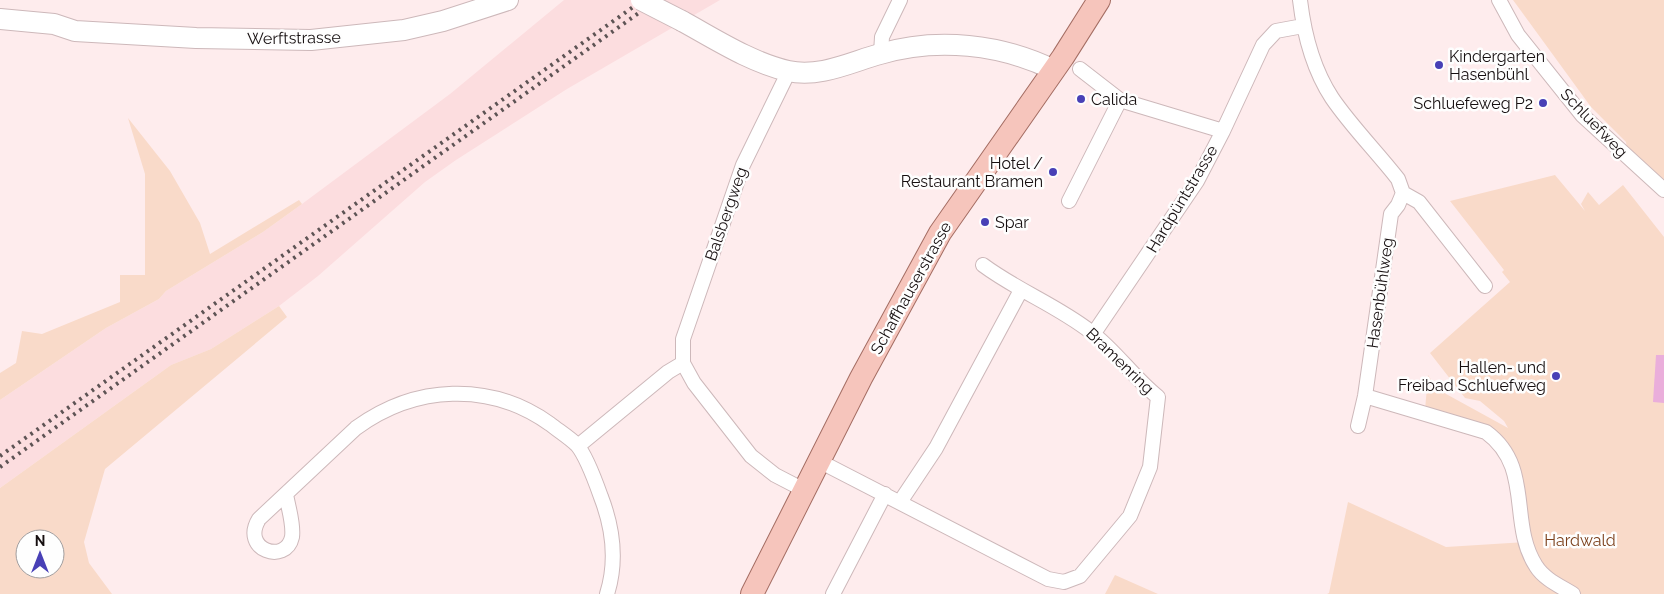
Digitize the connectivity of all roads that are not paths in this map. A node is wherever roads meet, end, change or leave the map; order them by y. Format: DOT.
graph roads {
  1 [pos="508,0"];
  2 [pos="641,0"];
  3 [pos="900,0"];
  4 [pos="1099,0"];
  5 [pos="1300,0"];
  6 [pos="1499,0"];
  7 [pos="0,19"];
  8 [pos="1303,26"];
  9 [pos="75,31"];
  10 [pos="0,32"];
  11 [pos="881,53"];
  12 [pos="1080,69"];
  13 [pos="1054,70"];
  14 [pos="789,71"];
  15 [pos="1120,100"];
  16 [pos="1223,131"];
  17 [pos="1664,190"];
  18 [pos="1403,193"];
  19 [pos="1069,201"];
  20 [pos="983,264"];
  21 [pos="1485,286"];
  22 [pos="1021,290"];
  23 [pos="1094,333"];
  24 [pos="683,363"];
  25 [pos="1365,396"];
  26 [pos="1358,426"];
  27 [pos="578,446"];
  28 [pos="819,461"];
  29 [pos="804,490"];
  30 [pos="286,494"];
  31 [pos="886,494"];
  32 [pos="900,502"];
  33 [pos="607,594"];
  34 [pos="752,594"];
  35 [pos="832,594"];
  36 [pos="1572,594"];
  1 -- 9 [label="street, Werftstrasse"];
  2 -- 14 [label="street, bridge"];
  3 -- 11 [label="street"];
  4 -- 13 [label="main road, Schaffhauserstrasse"];
  5 -- 8 [label="street"];
  6 -- 17 [label="street, Schluefweg"];
  7 -- 9 [label="street, Werftstrasse"];
  8 -- 16 [label="street, Hardpüntstrasse"];
  8 -- 18 [label="street"];
  9 -- 10 [label="street, Werftstrasse"];
  11 -- 13 [label="street"];
  11 -- 14 [label="street"];
  12 -- 15 [label="street"];
  13 -- 28 [label="main road, Schaffhauserstrasse"];
  14 -- 24 [label="street, Balsbergweg"];
  15 -- 16 [label="street"];
  15 -- 19 [label="street"];
  16 -- 23 [label="street, Hardpüntstrasse"];
  18 -- 21 [label="street"];
  18 -- 25 [label="street, Hasenbühlweg"];
  20 -- 22 [label="street, Bramenring"];
  22 -- 23 [label="street, Bramenring"];
  22 -- 32 [label="street"];
  23 -- 32 [label="street, Bramenring"];
  24 -- 27 [label="street"];
  24 -- 29 [label="street"];
  25 -- 26 [label="street, Hasenbühlweg"];
  25 -- 36 [label="street"];
  27 -- 30 [label="street"];
  27 -- 33 [label="street"];
  28 -- 29 [label="main road, Schaffhauserstrasse"];
  28 -- 31 [label="street, Bramenring"];
  29 -- 34 [label="main road, Schaffhauserstrasse"];
  31 -- 32 [label="street, Bramenring"];
  31 -- 35 [label="street"];
}
